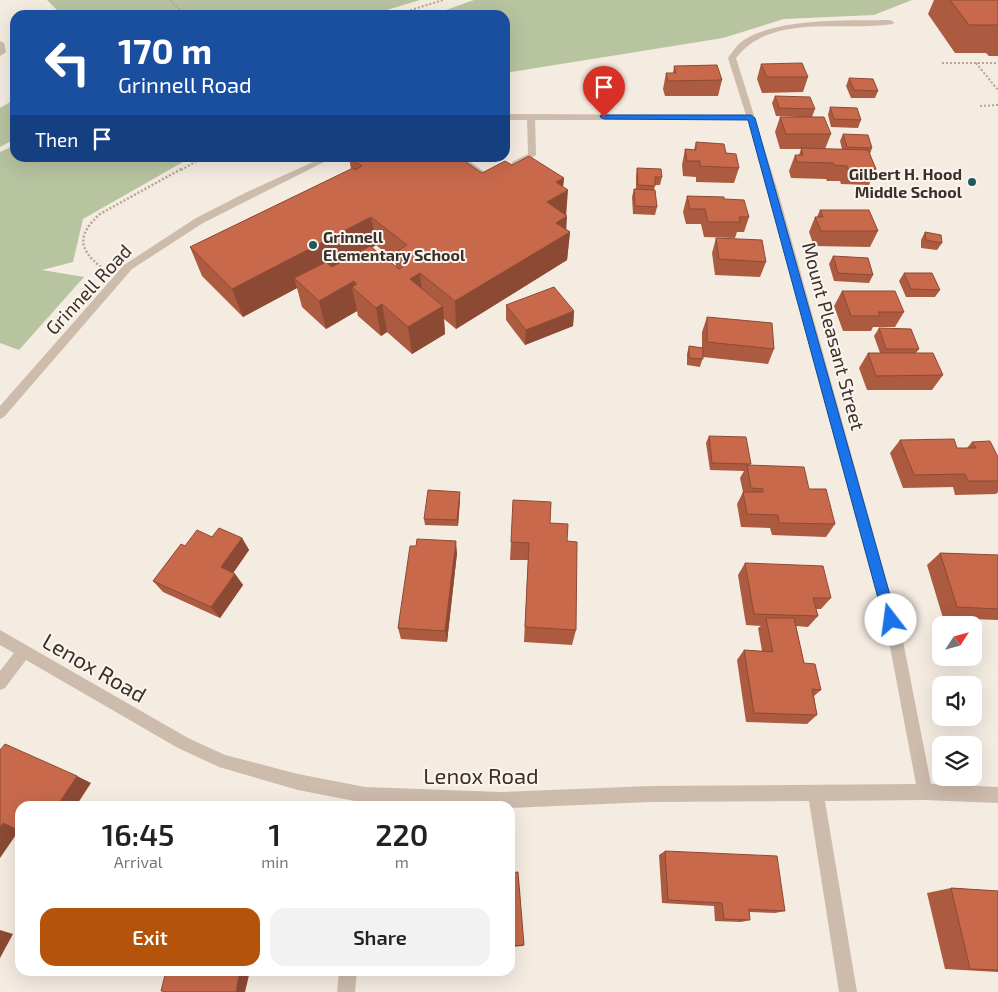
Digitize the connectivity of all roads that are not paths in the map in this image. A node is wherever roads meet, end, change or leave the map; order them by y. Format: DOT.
graph roads {
  1 [pos="890,22"];
  2 [pos="0,43"];
  3 [pos="0,54"];
  4 [pos="510,117"];
  5 [pos="531,117"];
  6 [pos="751,118"];
  7 [pos="320,162"];
  8 [pos="466,162"];
  9 [pos="506,169"];
  10 [pos="498,173"];
  11 [pos="0,414"];
  12 [pos="0,637"];
  13 [pos="24,652"];
  14 [pos="0,683"];
  15 [pos="925,792"];
  16 [pos="816,794"];
  17 [pos="998,795"];
  18 [pos="364,801"];
  19 [pos="348,976"];
  20 [pos="346,992"];
  21 [pos="848,992"];
  1 -- 6 [label="street, Mount Pleasant Street"];
  2 -- 3 [label="street"];
  4 -- 5 [label="street"];
  5 -- 6 [label="street"];
  5 -- 9 [label="street"];
  6 -- 15 [label="street, Mount Pleasant Street"];
  7 -- 11 [label="street, Grinnell Road"];
  8 -- 10 [label="street"];
  12 -- 13 [label="street, Lenox Road"];
  13 -- 14 [label="street"];
  13 -- 18 [label="street, Lenox Road"];
  15 -- 16 [label="street, Lenox Road"];
  15 -- 17 [label="street, Lenox Road"];
  16 -- 18 [label="street, Lenox Road"];
  16 -- 21 [label="street"];
  19 -- 20 [label="street"];
}
